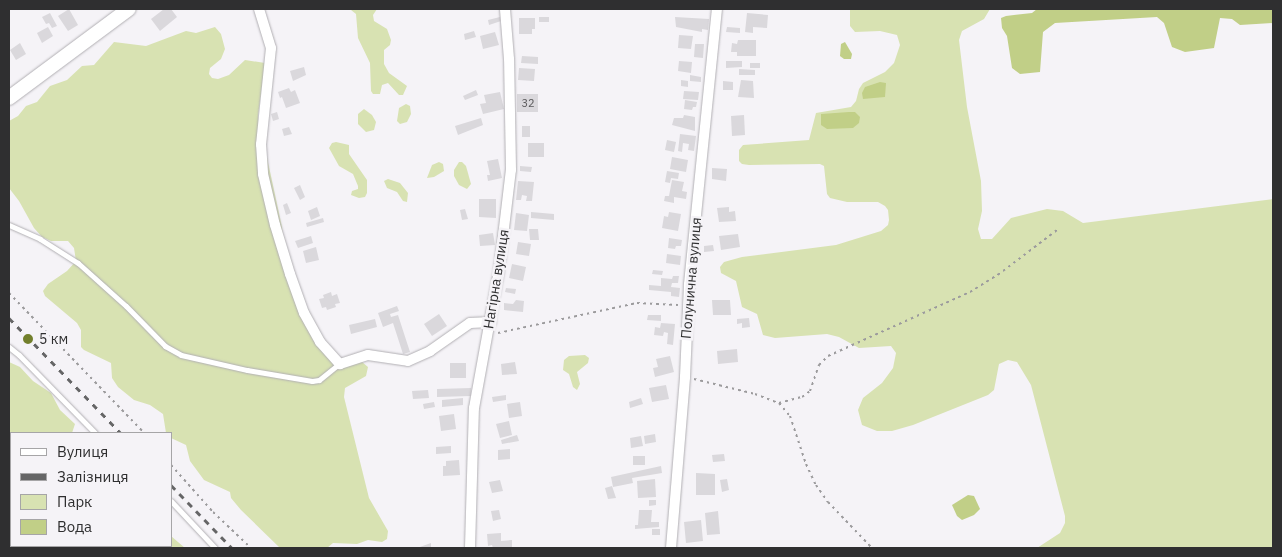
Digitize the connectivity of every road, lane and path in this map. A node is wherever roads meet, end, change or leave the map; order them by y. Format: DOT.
graph roads {
  1 [pos="130,9"];
  2 [pos="259,9"];
  3 [pos="505,9"];
  4 [pos="717,9"];
  5 [pos="9,98"];
  6 [pos="9,225"];
  7 [pos="1057,230"];
  8 [pos="9,293"];
  9 [pos="687,306"];
  10 [pos="490,322"];
  11 [pos="488,334"];
  12 [pos="9,347"];
  13 [pos="340,364"];
  14 [pos="685,377"];
  15 [pos="780,403"];
  16 [pos="94,432"];
  17 [pos="143,432"];
  18 [pos="172,465"];
  19 [pos="172,502"];
  20 [pos="216,548"];
  21 [pos="251,548"];
  22 [pos="470,548"];
  23 [pos="671,548"];
  24 [pos="872,548"];
  1 -- 5 [label="street"];
  2 -- 13 [label="street"];
  3 -- 10 [label="street, Нагірна вулиця"];
  4 -- 9 [label="street, Полунична вулиця"];
  6 -- 13 [label="lane"];
  7 -- 15 [label="path"];
  8 -- 17 [label="path"];
  9 -- 11 [label="path"];
  9 -- 14 [label="street, Полунична вулиця"];
  10 -- 11 [label="street, Нагірна вулиця"];
  10 -- 13 [label="street"];
  11 -- 22 [label="street, Нагірна вулиця"];
  12 -- 16 [label="lane"];
  14 -- 15 [label="path"];
  14 -- 23 [label="street, Полунична вулиця"];
  15 -- 24 [label="path"];
  18 -- 21 [label="path"];
  19 -- 20 [label="lane"];
}
